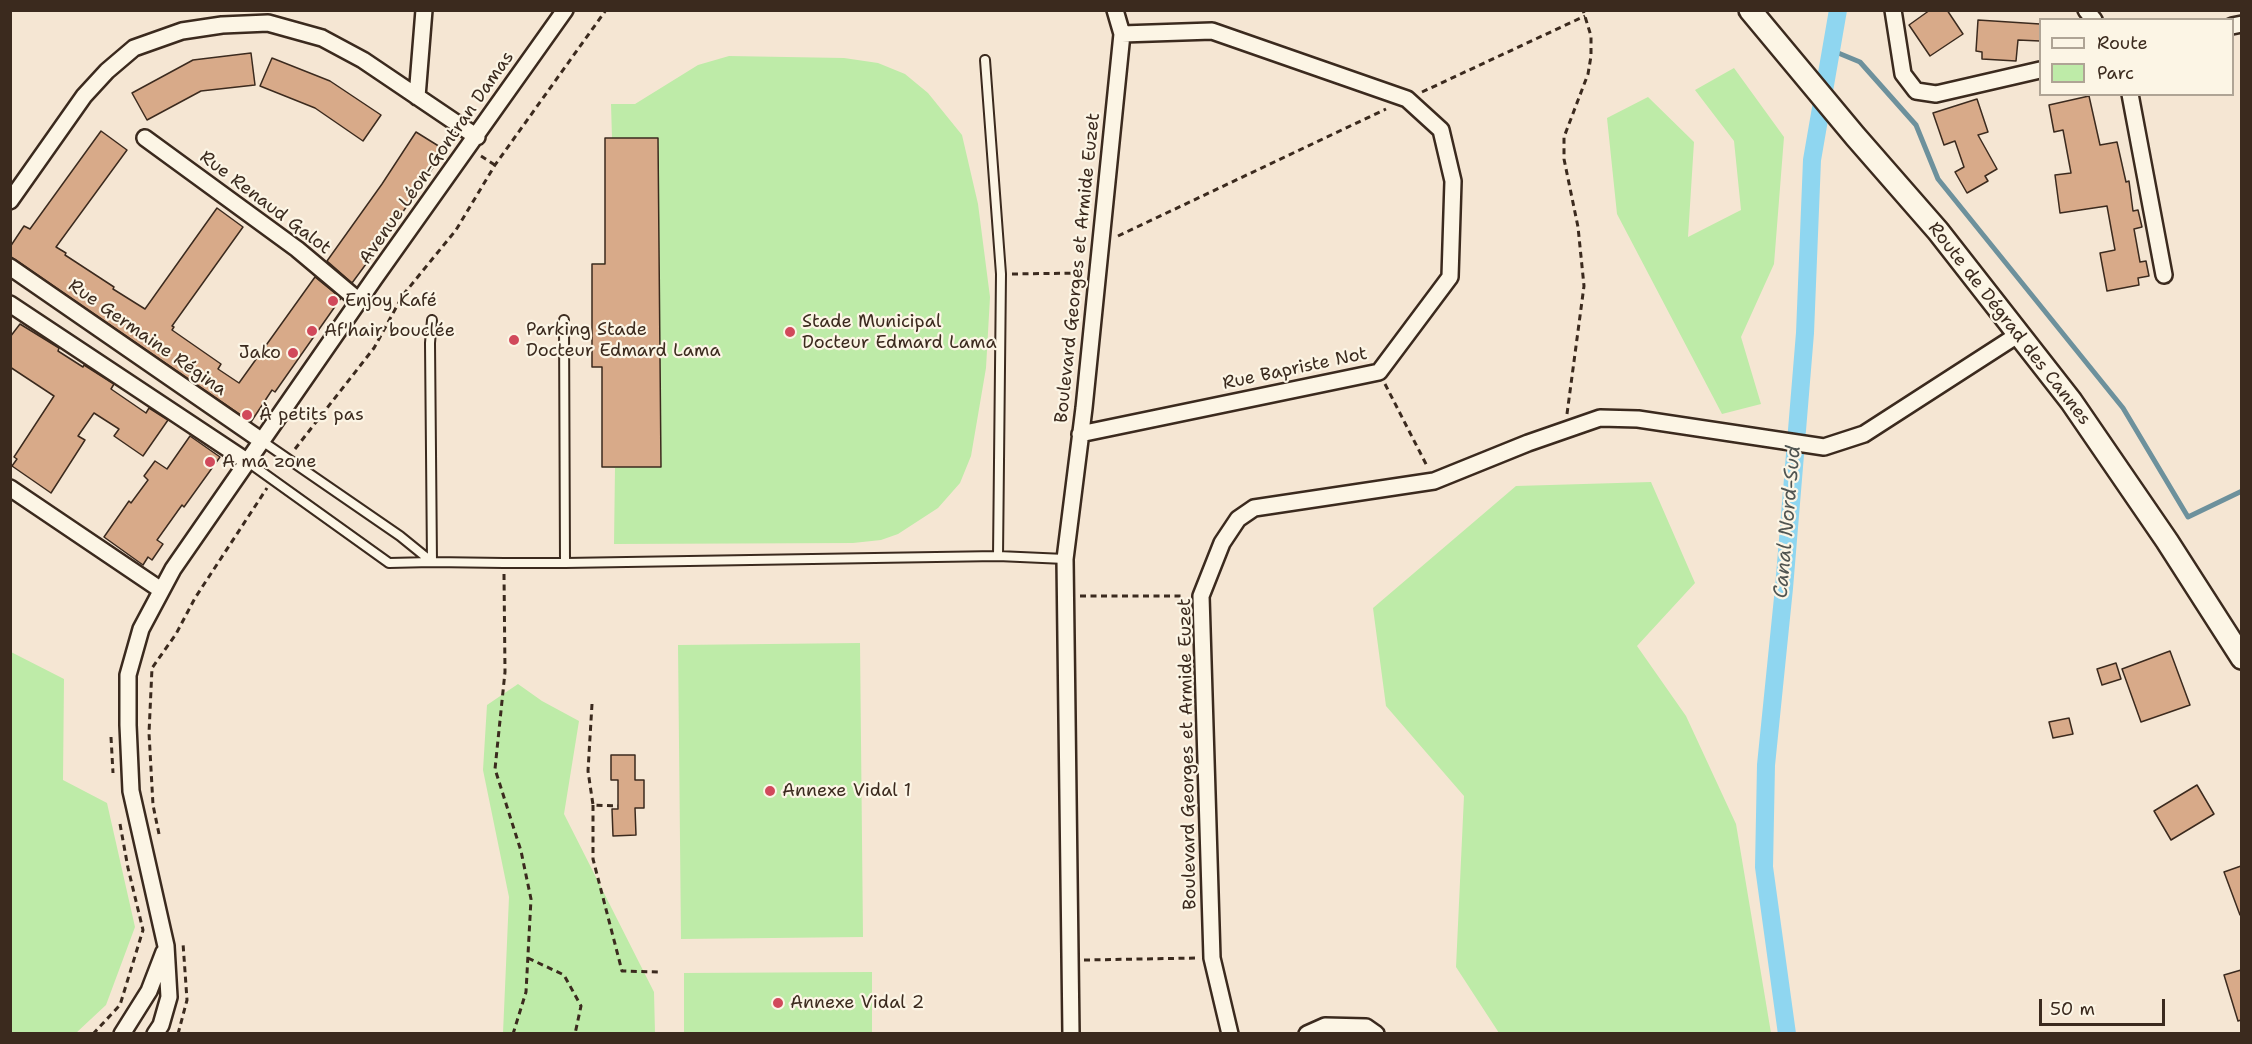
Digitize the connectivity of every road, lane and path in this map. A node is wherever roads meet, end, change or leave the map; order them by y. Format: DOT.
graph roads {
  1 [pos="424,10"];
  2 [pos="565,10"];
  3 [pos="1115,10"];
  4 [pos="1583,10"];
  5 [pos="1750,10"];
  6 [pos="1893,10"];
  7 [pos="1585,16"];
  8 [pos="1122,34"];
  9 [pos="985,60"];
  10 [pos="2039,70"];
  11 [pos="2130,96"];
  12 [pos="417,97"];
  13 [pos="1407,99"];
  14 [pos="477,137"];
  15 [pos="145,138"];
  16 [pos="10,201"];
  17 [pos="1100,244"];
  18 [pos="10,267"];
  19 [pos="1097,273"];
  20 [pos="1001,274"];
  21 [pos="2164,275"];
  22 [pos="359,301"];
  23 [pos="10,304"];
  24 [pos="432,320"];
  25 [pos="564,320"];
  26 [pos="2019,334"];
  27 [pos="1379,372"];
  28 [pos="1565,430"];
  29 [pos="1080,434"];
  30 [pos="262,441"];
  31 [pos="248,462"];
  32 [pos="1434,481"];
  33 [pos="10,488"];
  34 [pos="998,556"];
  35 [pos="1065,559"];
  36 [pos="432,562"];
  37 [pos="504,563"];
  38 [pos="565,563"];
  39 [pos="161,590"];
  40 [pos="1066,596"];
  41 [pos="1202,596"];
  42 [pos="2241,658"];
  43 [pos="592,704"];
  44 [pos="593,805"];
  45 [pos="618,806"];
  46 [pos="166,946"];
  47 [pos="528,958"];
  48 [pos="1212,958"];
  49 [pos="1070,960"];
  50 [pos="658,972"];
  51 [pos="122,1034"];
  52 [pos="155,1034"];
  53 [pos="513,1034"];
  54 [pos="575,1034"];
  55 [pos="1071,1034"];
  56 [pos="1230,1034"];
  57 [pos="1308,1034"];
  58 [pos="1376,1034"];
  1 -- 12 [label="street"];
  2 -- 14 [label="street, Avenue Léon-Gontran Damas"];
  3 -- 8 [label="street, Boulevard Georges et Armide Euzet"];
  4 -- 7 [label="path"];
  5 -- 26 [label="street, Route de Dégrad des Cannes"];
  6 -- 10 [label="street"];
  7 -- 13 [label="path"];
  7 -- 28 [label="path"];
  8 -- 13 [label="street, Rue Bapriste Not"];
  8 -- 17 [label="street, Boulevard Georges et Armide Euzet"];
  9 -- 20 [label="lane"];
  11 -- 21 [label="street"];
  12 -- 14 [label="street"];
  12 -- 16 [label="street"];
  13 -- 17 [label="path"];
  13 -- 27 [label="street, Rue Bapriste Not"];
  14 -- 22 [label="street, Avenue Léon-Gontran Damas"];
  15 -- 22 [label="street, Rue Renaud Galot"];
  17 -- 19 [label="street, Boulevard Georges et Armide Euzet"];
  18 -- 30 [label="street, Rue Germaine Régina"];
  19 -- 20 [label="path"];
  19 -- 29 [label="street, Boulevard Georges et Armide Euzet"];
  20 -- 34 [label="lane"];
  22 -- 30 [label="street, Avenue Léon-Gontran Damas"];
  23 -- 31 [label="street"];
  24 -- 36 [label="lane"];
  25 -- 38 [label="lane"];
  26 -- 28 [label="street, Boulevard Georges et Armide Euzet"];
  26 -- 42 [label="street, Route de Dégrad des Cannes"];
  27 -- 29 [label="street, Rue Bapriste Not"];
  27 -- 32 [label="path"];
  28 -- 32 [label="street, Boulevard Georges et Armide Euzet"];
  29 -- 35 [label="street, Boulevard Georges et Armide Euzet"];
  30 -- 31 [label="street, Avenue Léon-Gontran Damas"];
  30 -- 36 [label="lane"];
  31 -- 36 [label="lane"];
  31 -- 39 [label="street, Avenue Léon-Gontran Damas"];
  32 -- 41 [label="street, Boulevard Georges et Armide Euzet"];
  33 -- 39 [label="street"];
  34 -- 35 [label="lane"];
  34 -- 38 [label="lane"];
  35 -- 40 [label="street, Boulevard Georges et Armide Euzet"];
  36 -- 37 [label="lane"];
  37 -- 38 [label="lane"];
  37 -- 47 [label="path"];
  39 -- 46 [label="street, Avenue Léon-Gontran Damas"];
  40 -- 41 [label="path"];
  40 -- 49 [label="street, Boulevard Georges et Armide Euzet"];
  41 -- 48 [label="street, Boulevard Georges et Armide Euzet"];
  43 -- 44 [label="path"];
  44 -- 45 [label="path"];
  44 -- 50 [label="path"];
  46 -- 51 [label="street"];
  46 -- 52 [label="street, Avenue Léon-Gontran Damas"];
  47 -- 53 [label="path"];
  47 -- 54 [label="path"];
  48 -- 49 [label="path"];
  48 -- 56 [label="street, Boulevard Georges et Armide Euzet"];
  49 -- 55 [label="street, Boulevard Georges et Armide Euzet"];
  57 -- 58 [label="street"];
}
